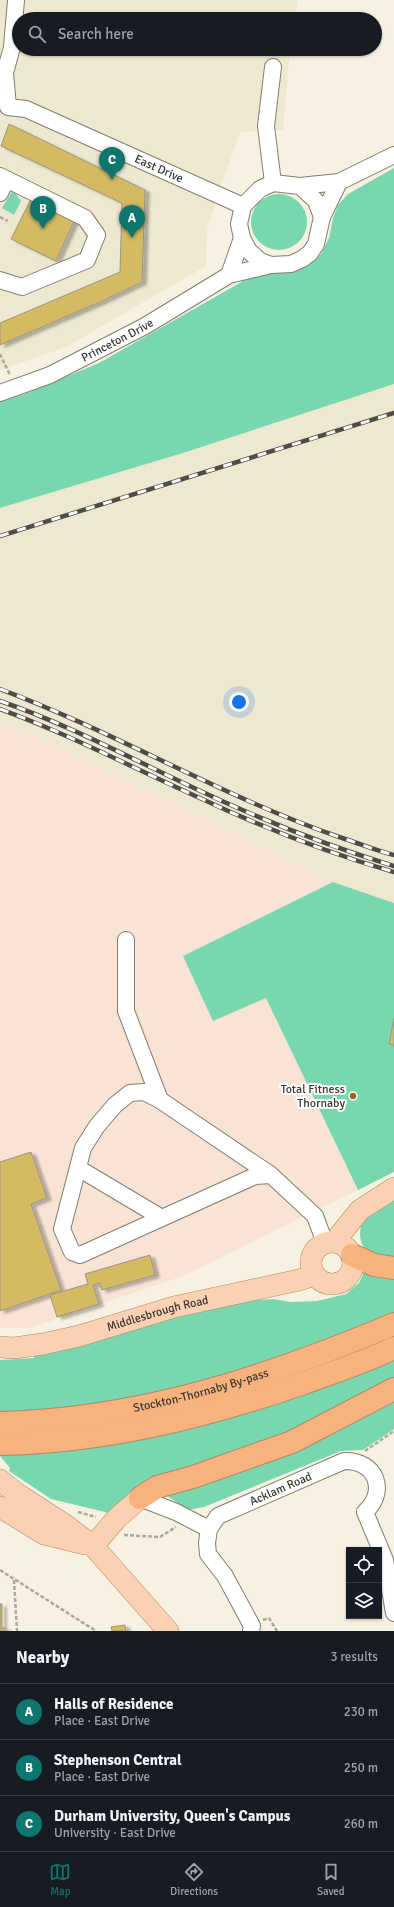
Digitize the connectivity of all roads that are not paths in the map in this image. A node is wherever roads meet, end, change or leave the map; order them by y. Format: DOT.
graph roads {
  1 [pos="16,0"];
  2 [pos="15,12"];
  3 [pos="12,47"];
  4 [pos="273,67"];
  5 [pos="394,155"];
  6 [pos="339,182"];
  7 [pos="2,183"];
  8 [pos="273,183"];
  9 [pos="300,186"];
  10 [pos="243,206"];
  11 [pos="322,217"];
  12 [pos="242,238"];
  13 [pos="271,265"];
  14 [pos="229,275"];
  15 [pos="0,280"];
  16 [pos="0,392"];
  17 [pos="126,940"];
  18 [pos="160,1100"];
  19 [pos="78,1168"];
  20 [pos="271,1175"];
  21 [pos="394,1188"];
  22 [pos="162,1218"];
  23 [pos="330,1242"];
  24 [pos="352,1255"];
  25 [pos="394,1268"];
  26 [pos="314,1275"];
  27 [pos="394,1324"];
  28 [pos="0,1347"];
  29 [pos="394,1348"];
  30 [pos="394,1389"];
  31 [pos="0,1423"];
  32 [pos="0,1444"];
  33 [pos="0,1480"];
  34 [pos="140,1498"];
  35 [pos="0,1507"];
  36 [pos="209,1529"];
  37 [pos="93,1546"];
  38 [pos="394,1613"];
  39 [pos="168,1631"];
  40 [pos="251,1631"];
  1 -- 2 [label="street, East Drive"];
  3 -- 10 [label="street, East Drive"];
  4 -- 8 [label="street"];
  5 -- 6 [label="street"];
  6 -- 9 [label="street"];
  6 -- 11 [label="street"];
  7 -- 15 [label="street"];
  8 -- 9 [label="street"];
  8 -- 10 [label="street"];
  9 -- 11 [label="street"];
  10 -- 12 [label="street"];
  11 -- 13 [label="street"];
  12 -- 13 [label="street"];
  12 -- 14 [label="street"];
  13 -- 14 [label="street, Princeton Drive"];
  14 -- 16 [label="street, Princeton Drive"];
  17 -- 18 [label="street"];
  18 -- 19 [label="street"];
  18 -- 20 [label="street"];
  19 -- 22 [label="street"];
  19 -- 22 [label="street"];
  20 -- 22 [label="street"];
  20 -- 23 [label="street"];
  21 -- 23 [label="main road"];
  23 -- 24 [label="main road"];
  23 -- 26 [label="main road"];
  24 -- 25 [label="highway"];
  24 -- 26 [label="main road"];
  26 -- 28 [label="main road, Middlesbrough Road"];
  27 -- 31 [label="highway, Stockton-Thornaby By-pass"];
  29 -- 32 [label="highway, Stockton-Thornaby By-pass"];
  30 -- 34 [label="highway"];
  33 -- 37 [label="main road"];
  34 -- 36 [label="street"];
  34 -- 37 [label="main road"];
  35 -- 37 [label="main road"];
  36 -- 38 [label="street, Acklam Road"];
  36 -- 40 [label="street"];
  37 -- 39 [label="main road"];
}
